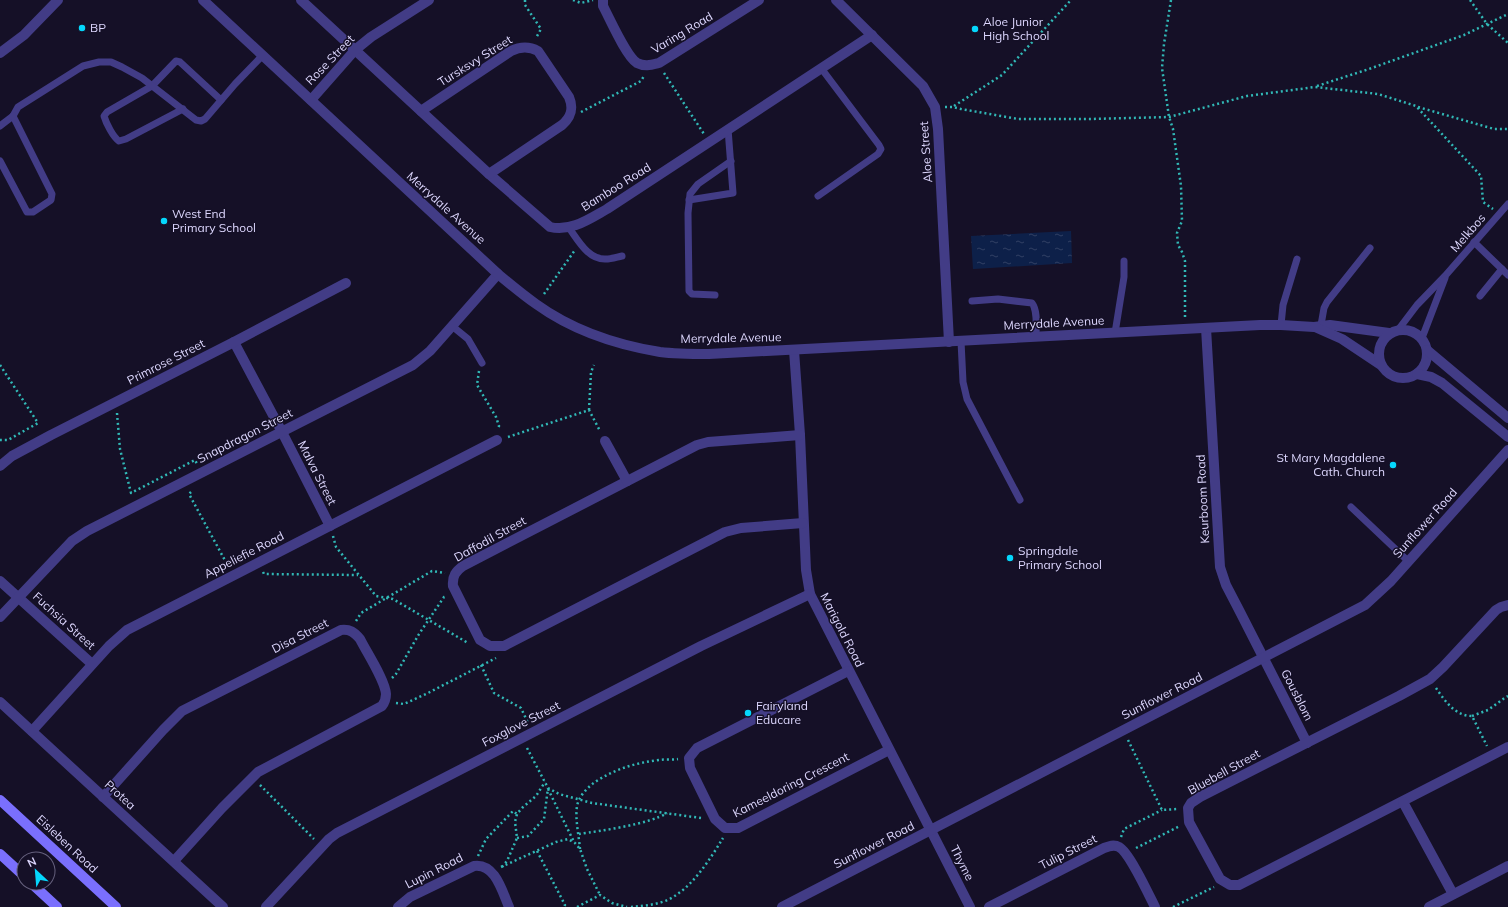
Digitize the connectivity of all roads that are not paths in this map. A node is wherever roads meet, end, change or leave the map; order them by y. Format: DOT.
graph roads {
  1 [pos="58,0"];
  2 [pos="203,0"];
  3 [pos="301,0"];
  4 [pos="429,0"];
  5 [pos="603,0"];
  6 [pos="759,0"];
  7 [pos="836,0"];
  8 [pos="872,35"];
  9 [pos="355,50"];
  10 [pos="0,53"];
  11 [pos="263,55"];
  12 [pos="821,68"];
  13 [pos="152,86"];
  14 [pos="220,100"];
  15 [pos="311,100"];
  16 [pos="183,109"];
  17 [pos="421,111"];
  18 [pos="13,116"];
  19 [pos="0,126"];
  20 [pos="728,129"];
  21 [pos="0,161"];
  22 [pos="731,161"];
  23 [pos="490,174"];
  24 [pos="818,196"];
  25 [pos="689,200"];
  26 [pos="1508,204"];
  27 [pos="568,228"];
  28 [pos="1474,242"];
  29 [pos="1370,248"];
  30 [pos="622,256"];
  31 [pos="1297,259"];
  32 [pos="1124,261"];
  33 [pos="1502,269"];
  34 [pos="498,274"];
  35 [pos="1508,275"];
  36 [pos="1445,276"];
  37 [pos="346,283"];
  38 [pos="715,295"];
  39 [pos="1480,296"];
  40 [pos="972,301"];
  41 [pos="1281,324"];
  42 [pos="452,326"];
  43 [pos="1318,326"];
  44 [pos="1206,328"];
  45 [pos="1394,331"];
  46 [pos="1115,333"];
  47 [pos="1036,337"];
  48 [pos="1422,338"];
  49 [pos="961,341"];
  50 [pos="234,342"];
  51 [pos="949,342"];
  52 [pos="794,350"];
  53 [pos="1427,350"];
  54 [pos="482,363"];
  55 [pos="1381,365"];
  56 [pos="1417,374"];
  57 [pos="1508,418"];
  58 [pos="282,432"];
  59 [pos="800,435"];
  60 [pos="1508,437"];
  61 [pos="497,440"];
  62 [pos="605,441"];
  63 [pos="1508,450"];
  64 [pos="0,466"];
  65 [pos="627,482"];
  66 [pos="1020,500"];
  67 [pos="1351,507"];
  68 [pos="804,523"];
  69 [pos="330,526"];
  70 [pos="1408,561"];
  71 [pos="0,581"];
  72 [pos="810,594"];
  73 [pos="18,598"];
  74 [pos="1508,605"];
  75 [pos="0,617"];
  76 [pos="1264,658"];
  77 [pos="92,664"];
  78 [pos="848,670"];
  79 [pos="0,702"];
  80 [pos="32,731"];
  81 [pos="1307,742"];
  82 [pos="1508,747"];
  83 [pos="889,750"];
  84 [pos="103,797"];
  85 [pos="0,800"];
  86 [pos="1403,802"];
  87 [pos="931,831"];
  88 [pos="0,854"];
  89 [pos="174,861"];
  90 [pos="1508,866"];
  91 [pos="16,869"];
  92 [pos="40,891"];
  93 [pos="1453,894"];
  94 [pos="57,907"];
  95 [pos="116,907"];
  96 [pos="223,907"];
  97 [pos="266,907"];
  98 [pos="398,907"];
  99 [pos="509,907"];
  100 [pos="782,907"];
  101 [pos="970,907"];
  102 [pos="989,907"];
  103 [pos="1155,907"];
  104 [pos="1429,907"];
  1 -- 10 [label="street"];
  2 -- 11 [label="street, Merrydale Avenue"];
  3 -- 9 [label="street"];
  4 -- 9 [label="street, Rose Street"];
  5 -- 6 [label="street, Varing Road"];
  7 -- 8 [label="street, Aloe Street"];
  8 -- 12 [label="street, Bamboo Road"];
  8 -- 51 [label="street, Aloe Street"];
  9 -- 15 [label="street, Rose Street"];
  9 -- 17 [label="street"];
  11 -- 14 [label="lane"];
  11 -- 15 [label="street, Merrydale Avenue"];
  12 -- 20 [label="street, Bamboo Road"];
  12 -- 24 [label="lane"];
  13 -- 14 [label="lane"];
  13 -- 16 [label="lane"];
  13 -- 16 [label="lane"];
  13 -- 18 [label="lane"];
  14 -- 16 [label="lane"];
  15 -- 34 [label="street, Merrydale Avenue"];
  17 -- 23 [label="street"];
  17 -- 23 [label="street, Tursksvy Street"];
  18 -- 19 [label="lane"];
  18 -- 21 [label="lane"];
  20 -- 22 [label="lane"];
  20 -- 27 [label="street, Bamboo Road"];
  22 -- 25 [label="lane"];
  22 -- 25 [label="lane"];
  23 -- 27 [label="street"];
  25 -- 38 [label="lane"];
  26 -- 28 [label="lane, Melkbos"];
  27 -- 30 [label="lane"];
  28 -- 33 [label="lane"];
  28 -- 36 [label="lane, Melkbos"];
  29 -- 43 [label="lane"];
  31 -- 41 [label="lane"];
  32 -- 46 [label="lane"];
  33 -- 35 [label="lane"];
  33 -- 39 [label="lane"];
  34 -- 42 [label="street, Snapdragon Street"];
  34 -- 52 [label="street, Merrydale Avenue"];
  36 -- 45 [label="lane, Melkbos"];
  36 -- 48 [label="lane, Melkbos"];
  37 -- 50 [label="street, Primrose Street"];
  40 -- 47 [label="lane"];
  41 -- 43 [label="street, Merrydale Avenue"];
  41 -- 44 [label="street, Merrydale Avenue"];
  42 -- 54 [label="lane"];
  42 -- 58 [label="street, Snapdragon Street"];
  43 -- 45 [label="street, Merrydale Avenue"];
  43 -- 55 [label="street, Merrydale Avenue"];
  44 -- 46 [label="street, Merrydale Avenue"];
  44 -- 76 [label="street, Keurboom Road"];
  45 -- 48 [label="street"];
  45 -- 55 [label="street"];
  46 -- 47 [label="street, Merrydale Avenue"];
  47 -- 49 [label="street, Merrydale Avenue"];
  48 -- 53 [label="street"];
  49 -- 51 [label="street, Merrydale Avenue"];
  49 -- 66 [label="lane"];
  50 -- 58 [label="street, Malva Street"];
  50 -- 64 [label="street, Primrose Street"];
  51 -- 52 [label="street, Merrydale Avenue"];
  52 -- 59 [label="street, Marigold Road"];
  53 -- 56 [label="street"];
  53 -- 57 [label="street"];
  55 -- 56 [label="street"];
  56 -- 60 [label="street"];
  58 -- 69 [label="street, Malva Street"];
  58 -- 73 [label="street, Snapdragon Street"];
  59 -- 65 [label="street, Daffodil Street"];
  59 -- 68 [label="street, Marigold Road"];
  61 -- 69 [label="street, Appeliefie Road"];
  62 -- 65 [label="street"];
  63 -- 70 [label="street, Sunflower Road"];
  65 -- 68 [label="street, Daffodil Street"];
  67 -- 70 [label="lane"];
  68 -- 72 [label="street, Marigold Road"];
  69 -- 77 [label="street, Appeliefie Road"];
  70 -- 76 [label="street, Sunflower Road"];
  71 -- 73 [label="street, Fuchsia Street"];
  72 -- 78 [label="street, Marigold Road"];
  72 -- 97 [label="street, Foxglove Street"];
  73 -- 75 [label="street, Snapdragon Street"];
  73 -- 77 [label="street, Fuchsia Street"];
  74 -- 81 [label="street, Bluebell Street"];
  76 -- 81 [label="street, Gousblom"];
  76 -- 87 [label="street, Sunflower Road"];
  77 -- 80 [label="street, Appeliefie Road"];
  78 -- 83 [label="street, Marigold Road"];
  78 -- 83 [label="street, Kameeldoring Crescent"];
  79 -- 80 [label="street, Protea"];
  80 -- 84 [label="street, Protea"];
  81 -- 86 [label="street, Bluebell Street"];
  82 -- 86 [label="street"];
  83 -- 87 [label="street, Marigold Road"];
  84 -- 89 [label="street, Protea"];
  84 -- 89 [label="street, Disa Street"];
  85 -- 95 [label="main road, Eisleben Road"];
  86 -- 93 [label="street"];
  87 -- 100 [label="street, Sunflower Road"];
  87 -- 101 [label="street, Thyme"];
  88 -- 91 [label="main road"];
  89 -- 96 [label="street, Protea"];
  90 -- 93 [label="street"];
  92 -- 94 [label="main road"];
  93 -- 104 [label="street"];
  98 -- 99 [label="street, Lupin Road"];
  102 -- 103 [label="street, Tulip Street"];
}
